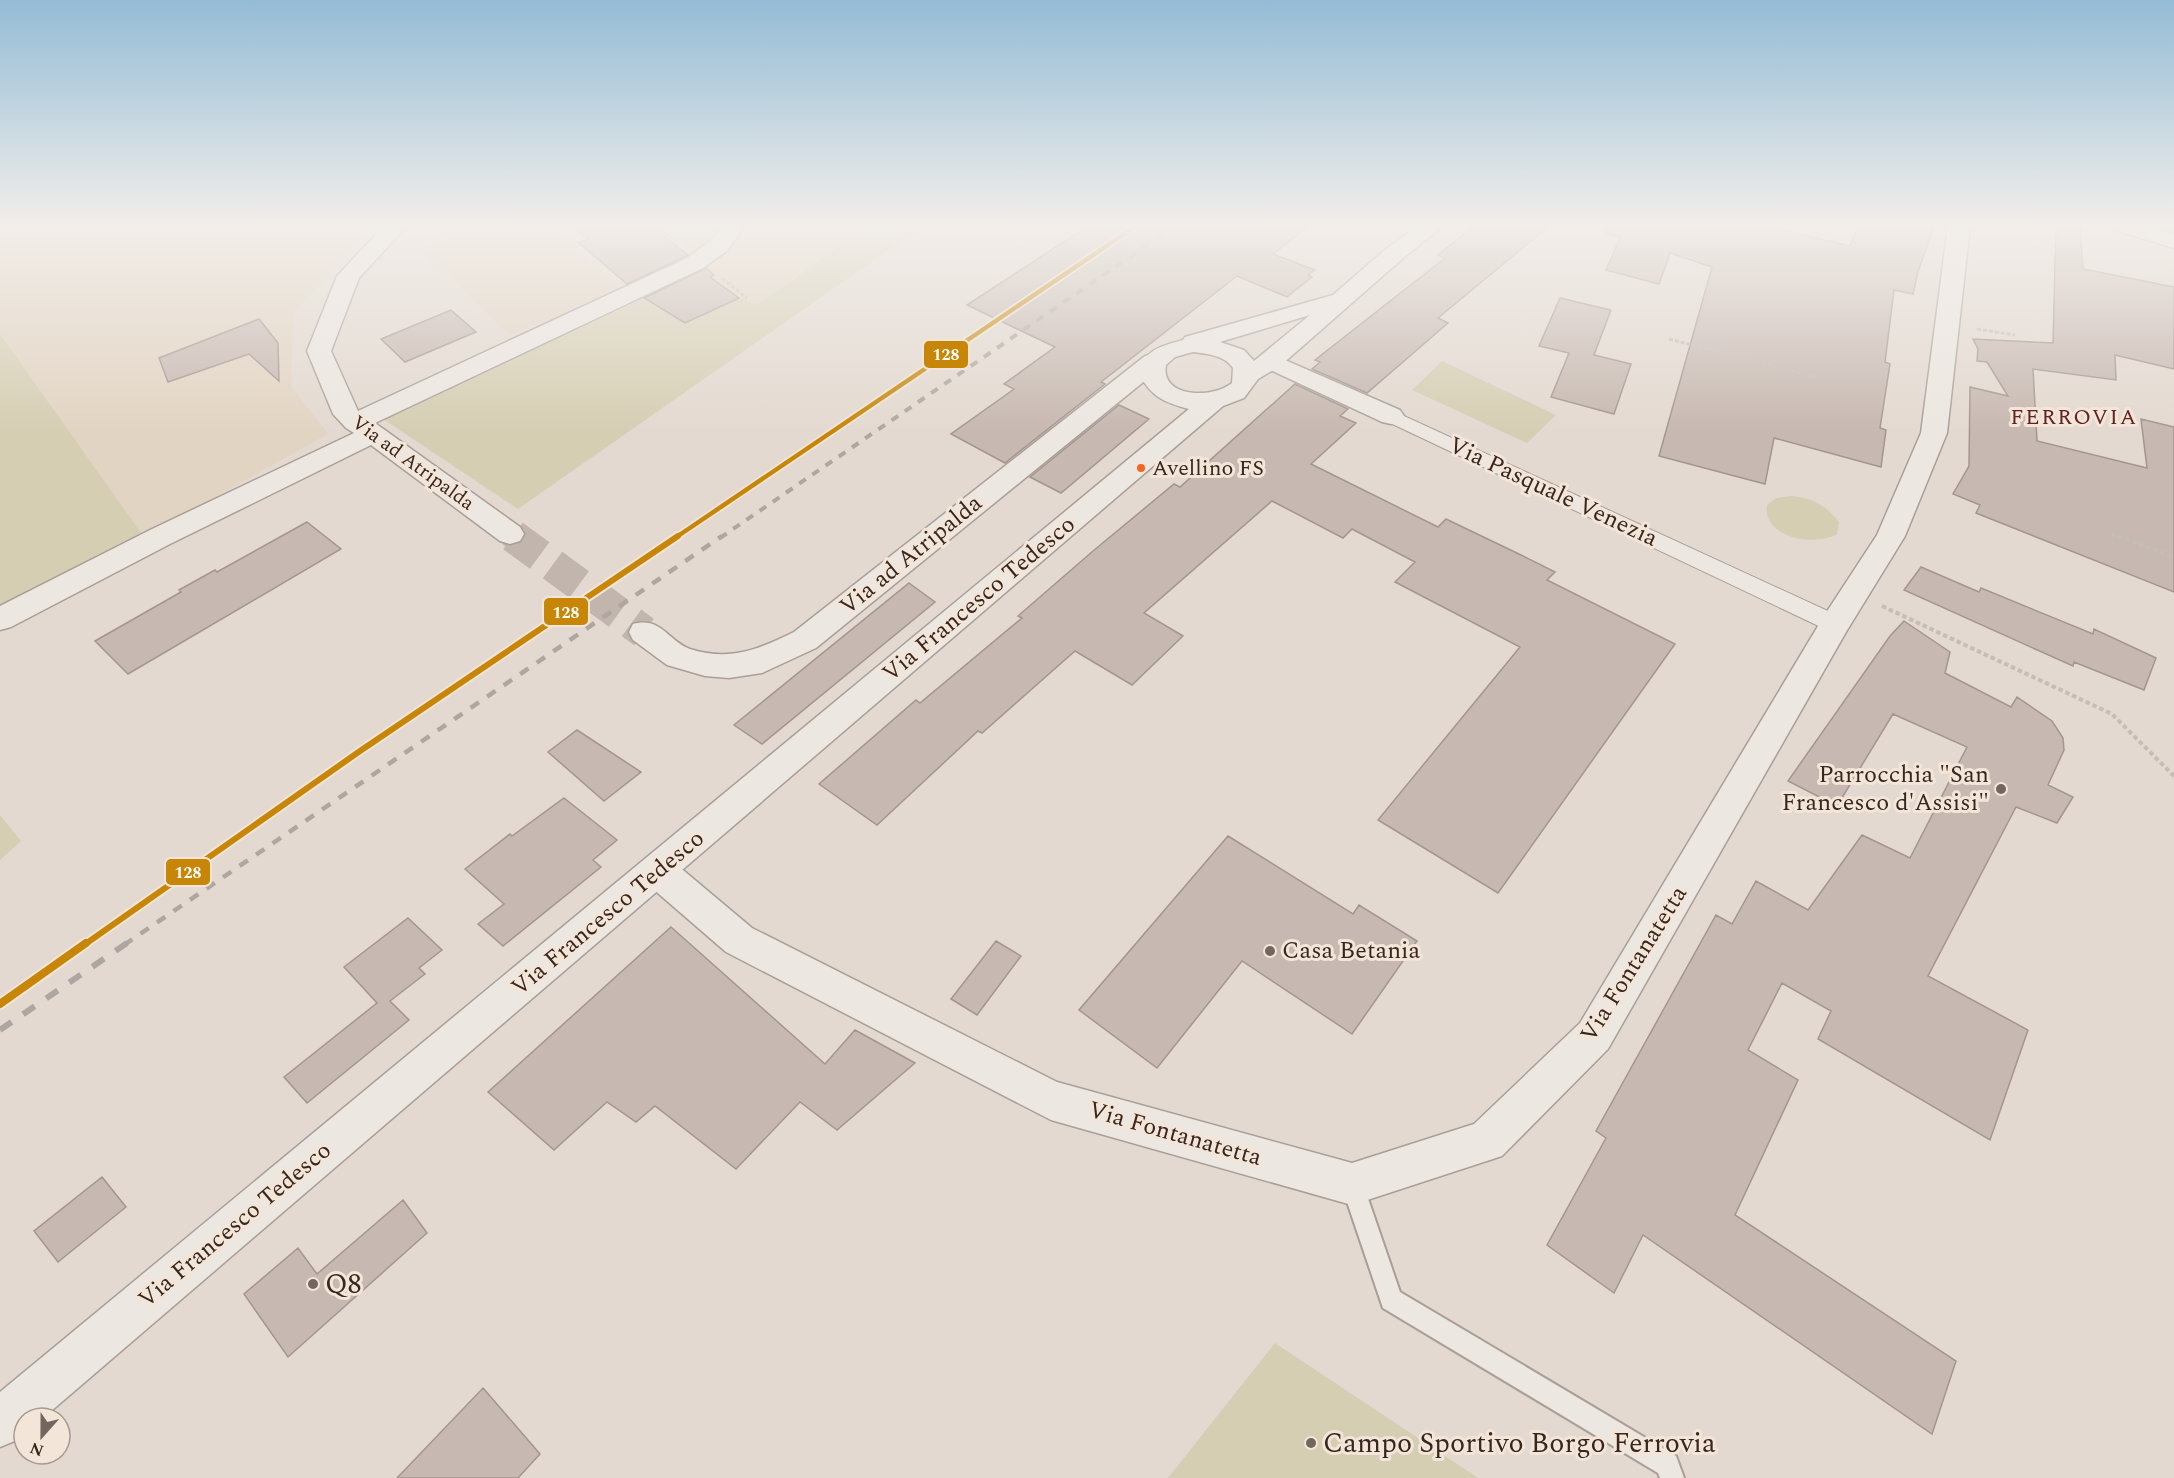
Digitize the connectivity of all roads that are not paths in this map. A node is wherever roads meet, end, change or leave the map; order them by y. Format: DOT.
graph roads {
  1 [pos="341,295"];
  2 [pos="631,295"];
  3 [pos="1951,295"];
  4 [pos="1347,296"];
  5 [pos="1177,347"];
  6 [pos="1271,360"];
  7 [pos="1154,361"];
  8 [pos="1246,375"];
  9 [pos="1104,400"];
  10 [pos="1214,401"];
  11 [pos="1171,407"];
  12 [pos="1391,416"];
  13 [pos="364,428"];
  14 [pos="510,534"];
  15 [pos="0,619"];
  16 [pos="1835,624"];
  17 [pos="644,632"];
  18 [pos="658,871"];
  19 [pos="1352,1184"];
  20 [pos="0,1423"];
  21 [pos="1672,1478"];
  1 -- 13 [label="street, Via ad Atripalda"];
  2 -- 13 [label="street"];
  3 -- 16 [label="street, Via Fontanatetta"];
  4 -- 5 [label="street"];
  4 -- 6 [label="street"];
  5 -- 7 [label="street, Via ad Atripalda"];
  5 -- 8 [label="street"];
  6 -- 8 [label="street"];
  6 -- 12 [label="street, Via Pasquale Venezia"];
  7 -- 9 [label="street, Via ad Atripalda"];
  7 -- 11 [label="street"];
  8 -- 10 [label="street, Via Francesco Tedesco"];
  9 -- 11 [label="street"];
  9 -- 17 [label="street, Via ad Atripalda"];
  10 -- 11 [label="street, Via Francesco Tedesco"];
  10 -- 11 [label="street"];
  11 -- 18 [label="street, Via Francesco Tedesco"];
  12 -- 16 [label="street, Via Pasquale Venezia"];
  13 -- 14 [label="street, Via ad Atripalda"];
  13 -- 15 [label="street"];
  16 -- 19 [label="street, Via Fontanatetta"];
  18 -- 19 [label="street, Via Fontanatetta"];
  18 -- 20 [label="street, Via Francesco Tedesco"];
  19 -- 21 [label="lane"];
}
